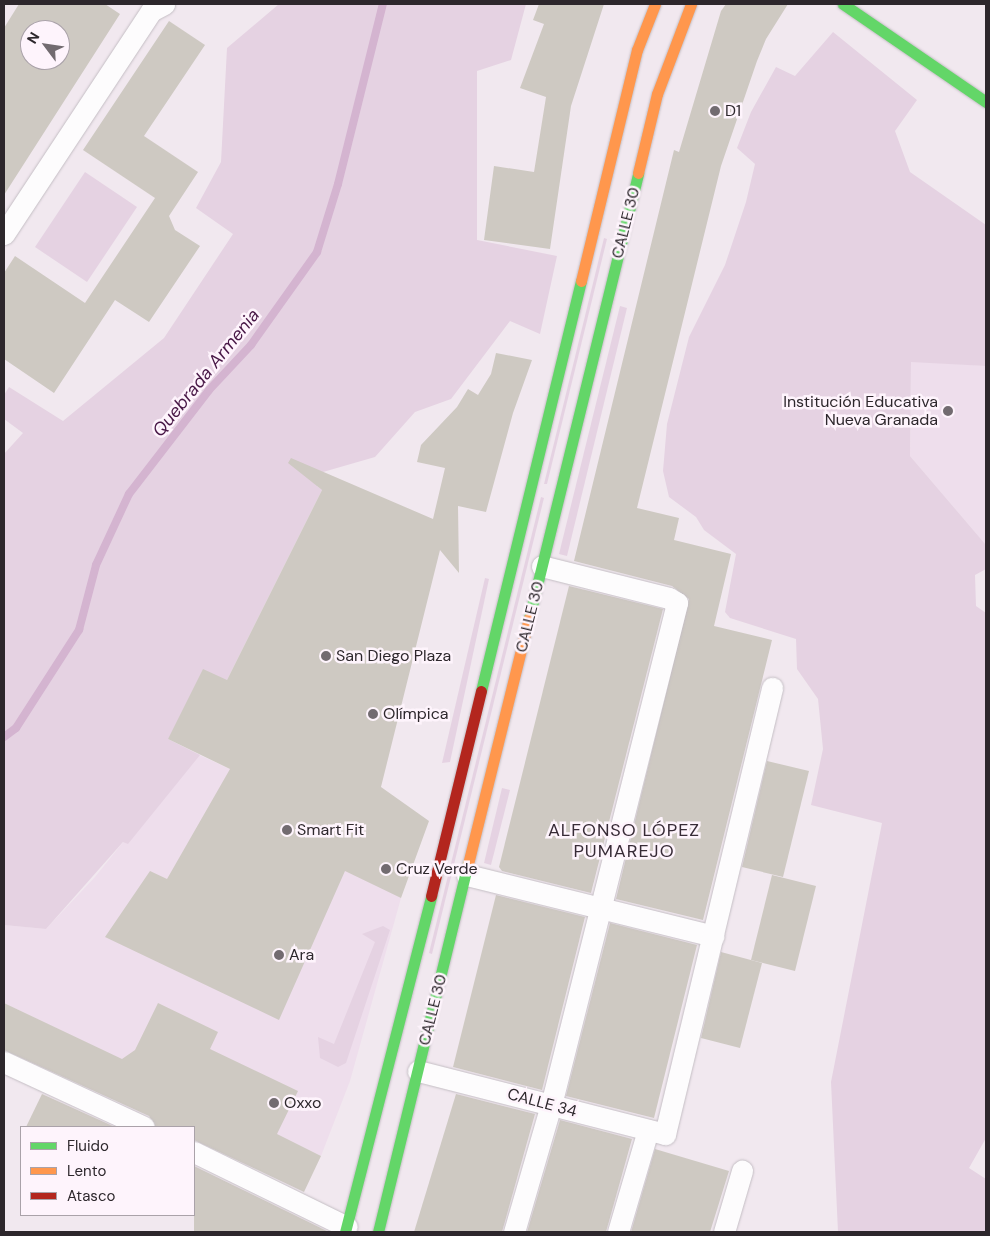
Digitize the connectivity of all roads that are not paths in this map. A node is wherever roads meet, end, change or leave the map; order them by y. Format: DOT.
graph roads {
  1 [pos="655,4"];
  2 [pos="691,4"];
  3 [pos="843,4"];
  4 [pos="151,6"];
  5 [pos="986,102"];
  6 [pos="4,234"];
  7 [pos="542,566"];
  8 [pos="772,688"];
  9 [pos="467,875"];
  10 [pos="602,908"];
  11 [pos="714,936"];
  12 [pos="4,1062"];
  13 [pos="418,1071"];
  14 [pos="551,1105"];
  15 [pos="142,1126"];
  16 [pos="656,1132"];
  17 [pos="195,1153"];
  18 [pos="742,1171"];
  19 [pos="346,1230"];
  20 [pos="378,1232"];
  21 [pos="514,1232"];
  22 [pos="618,1232"];
  23 [pos="724,1232"];
  1 -- 19 [label="main road, CALLE 30"];
  2 -- 7 [label="main road, CALLE 30"];
  3 -- 5 [label="main road"];
  4 -- 6 [label="street"];
  7 -- 9 [label="main road, CALLE 30"];
  7 -- 10 [label="street"];
  8 -- 11 [label="street"];
  9 -- 10 [label="street"];
  9 -- 13 [label="main road, CALLE 30"];
  10 -- 11 [label="street"];
  10 -- 14 [label="street"];
  11 -- 16 [label="street"];
  12 -- 15 [label="street"];
  13 -- 14 [label="street, CALLE 34"];
  13 -- 20 [label="main road, CALLE 30"];
  14 -- 16 [label="street, CALLE 34"];
  14 -- 21 [label="street"];
  16 -- 22 [label="street"];
  17 -- 19 [label="street"];
  18 -- 23 [label="street"];
}
